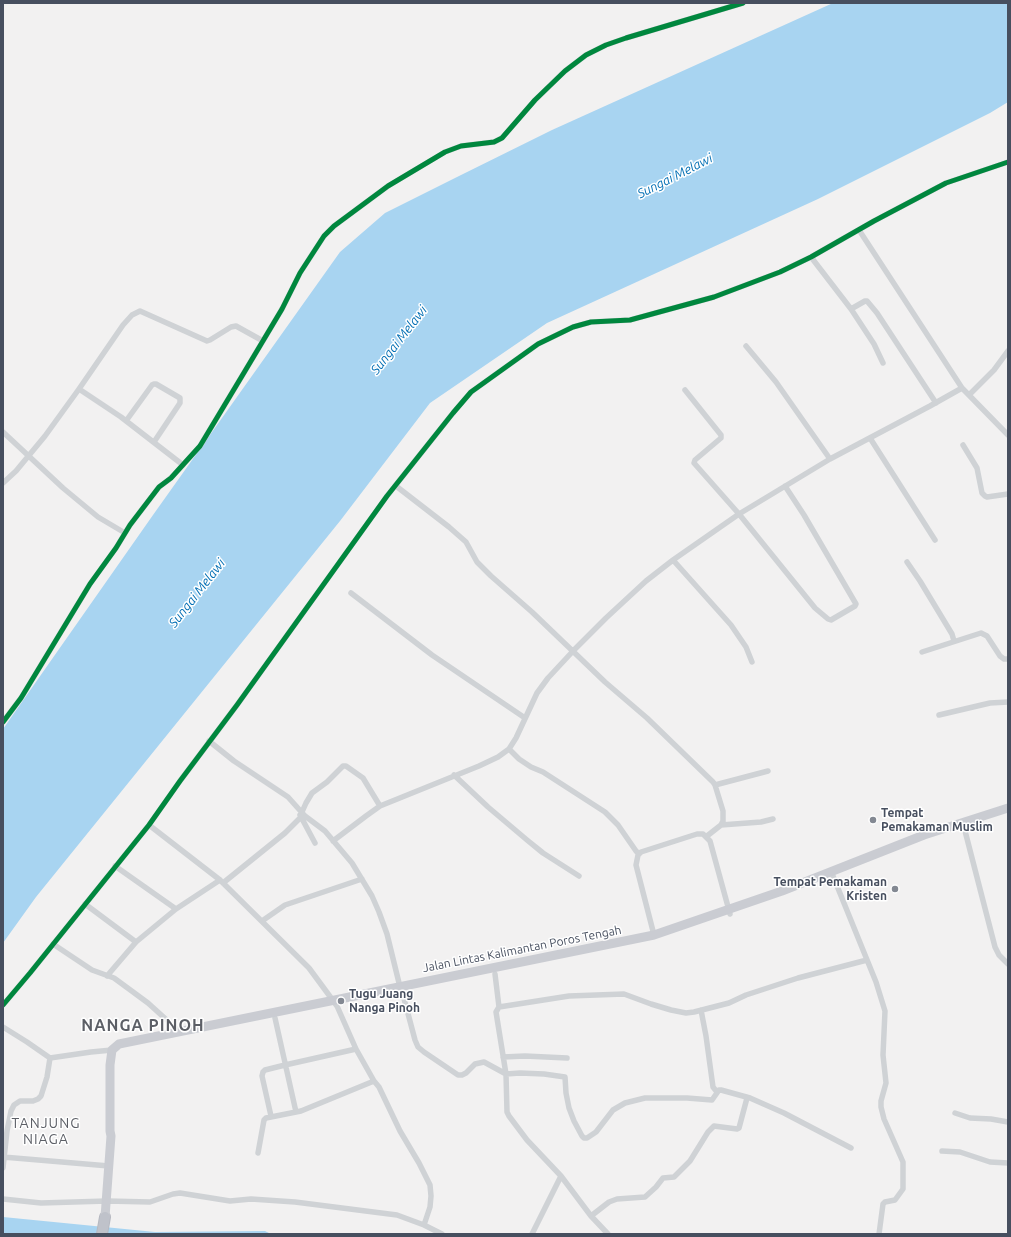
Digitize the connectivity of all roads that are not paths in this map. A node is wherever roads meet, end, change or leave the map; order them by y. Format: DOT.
graph roads {
  1 [pos="743,3"];
  2 [pos="1008,162"];
  3 [pos="859,230"];
  4 [pos="811,257"];
  5 [pos="852,309"];
  6 [pos="263,341"];
  7 [pos="746,346"];
  8 [pos="1008,351"];
  9 [pos="883,362"];
  10 [pos="962,388"];
  11 [pos="79,389"];
  12 [pos="685,390"];
  13 [pos="969,395"];
  14 [pos="936,403"];
  15 [pos="126,421"];
  16 [pos="3,432"];
  17 [pos="1008,435"];
  18 [pos="870,438"];
  19 [pos="154,442"];
  20 [pos="963,445"];
  21 [pos="28,456"];
  22 [pos="830,459"];
  23 [pos="184,465"];
  24 [pos="3,483"];
  25 [pos="396,486"];
  26 [pos="785,486"];
  27 [pos="1008,494"];
  28 [pos="738,514"];
  29 [pos="125,533"];
  30 [pos="935,540"];
  31 [pos="673,560"];
  32 [pos="907,562"];
  33 [pos="351,593"];
  34 [pos="954,641"];
  35 [pos="574,650"];
  36 [pos="922,652"];
  37 [pos="1008,659"];
  38 [pos="752,662"];
  39 [pos="1008,702"];
  40 [pos="939,715"];
  41 [pos="525,718"];
  42 [pos="3,722"];
  43 [pos="209,741"];
  44 [pos="509,749"];
  45 [pos="768,771"];
  46 [pos="454,775"];
  47 [pos="715,785"];
  48 [pos="380,806"];
  49 [pos="1008,808"];
  50 [pos="1008,813"];
  51 [pos="303,816"];
  52 [pos="773,819"];
  53 [pos="149,825"];
  54 [pos="721,826"];
  55 [pos="964,827"];
  56 [pos="707,836"];
  57 [pos="333,842"];
  58 [pos="315,843"];
  59 [pos="639,854"];
  60 [pos="115,866"];
  61 [pos="578,876"];
  62 [pos="833,876"];
  63 [pos="362,879"];
  64 [pos="222,881"];
  65 [pos="85,904"];
  66 [pos="176,909"];
  67 [pos="730,912"];
  68 [pos="262,921"];
  69 [pos="654,935"];
  70 [pos="136,942"];
  71 [pos="53,944"];
  72 [pos="867,960"];
  73 [pos="1008,964"];
  74 [pos="495,974"];
  75 [pos="107,976"];
  76 [pos="401,989"];
  77 [pos="335,1003"];
  78 [pos="3,1005"];
  79 [pos="499,1007"];
  80 [pos="701,1010"];
  81 [pos="276,1018"];
  82 [pos="3,1027"];
  83 [pos="180,1033"];
  84 [pos="356,1049"];
  85 [pos="112,1050"];
  86 [pos="503,1057"];
  87 [pos="50,1058"];
  88 [pos="567,1058"];
  89 [pos="284,1065"];
  90 [pos="506,1074"];
  91 [pos="374,1081"];
  92 [pos="717,1092"];
  93 [pos="747,1098"];
  94 [pos="296,1112"];
  95 [pos="955,1113"];
  96 [pos="271,1116"];
  97 [pos="1008,1122"];
  98 [pos="111,1136"];
  99 [pos="851,1148"];
  100 [pos="942,1151"];
  101 [pos="258,1153"];
  102 [pos="4,1157"];
  103 [pos="1008,1163"];
  104 [pos="109,1166"];
  105 [pos="3,1168"];
  106 [pos="561,1176"];
  107 [pos="3,1199"];
  108 [pos="107,1201"];
  109 [pos="591,1216"];
  110 [pos="105,1217"];
  111 [pos="424,1225"];
  112 [pos="102,1234"];
  113 [pos="442,1234"];
  114 [pos="532,1234"];
  115 [pos="608,1234"];
  116 [pos="879,1234"];
  1 -- 6 [label="street"];
  2 -- 3 [label="street"];
  3 -- 4 [label="street"];
  3 -- 10 [label="street"];
  4 -- 5 [label="street"];
  4 -- 25 [label="street"];
  5 -- 9 [label="street"];
  5 -- 14 [label="street"];
  6 -- 11 [label="street"];
  6 -- 23 [label="street"];
  7 -- 22 [label="street"];
  8 -- 13 [label="street"];
  10 -- 13 [label="street"];
  10 -- 14 [label="street"];
  11 -- 15 [label="street"];
  11 -- 21 [label="street"];
  12 -- 28 [label="street"];
  13 -- 17 [label="street"];
  14 -- 18 [label="street"];
  15 -- 19 [label="street"];
  15 -- 19 [label="street"];
  16 -- 21 [label="street"];
  18 -- 22 [label="street"];
  18 -- 30 [label="street"];
  19 -- 23 [label="street"];
  20 -- 27 [label="street"];
  21 -- 24 [label="street"];
  21 -- 29 [label="street"];
  22 -- 26 [label="street"];
  23 -- 29 [label="street"];
  25 -- 35 [label="street"];
  25 -- 43 [label="street"];
  26 -- 28 [label="street"];
  26 -- 28 [label="street"];
  28 -- 31 [label="street"];
  29 -- 42 [label="street"];
  31 -- 35 [label="street"];
  31 -- 38 [label="street"];
  32 -- 34 [label="street"];
  33 -- 41 [label="street"];
  34 -- 36 [label="street"];
  34 -- 37 [label="street"];
  35 -- 41 [label="street"];
  35 -- 47 [label="street"];
  39 -- 40 [label="street"];
  41 -- 44 [label="street"];
  43 -- 51 [label="street"];
  43 -- 53 [label="street"];
  44 -- 46 [label="street"];
  44 -- 59 [label="street"];
  45 -- 47 [label="street"];
  46 -- 48 [label="street"];
  46 -- 61 [label="street"];
  47 -- 54 [label="street"];
  48 -- 51 [label="street"];
  48 -- 57 [label="street"];
  49 -- 67 [label="main road, Jalan Lintas Kalimantan Poros Tengah"];
  50 -- 55 [label="main road, Jalan Lintas Kalimantan Poros Tengah"];
  51 -- 57 [label="street"];
  51 -- 58 [label="street"];
  51 -- 64 [label="street"];
  52 -- 54 [label="street"];
  53 -- 60 [label="street"];
  53 -- 64 [label="street"];
  54 -- 56 [label="street"];
  55 -- 62 [label="main road, Jalan Lintas Kalimantan Poros Tengah"];
  55 -- 73 [label="street"];
  56 -- 59 [label="street"];
  56 -- 67 [label="street"];
  57 -- 63 [label="street"];
  59 -- 69 [label="street"];
  60 -- 65 [label="street"];
  60 -- 66 [label="street"];
  62 -- 67 [label="main road, Jalan Lintas Kalimantan Poros Tengah"];
  62 -- 72 [label="street"];
  63 -- 68 [label="street"];
  63 -- 76 [label="street"];
  64 -- 66 [label="street"];
  64 -- 68 [label="street"];
  65 -- 70 [label="street"];
  65 -- 71 [label="street"];
  66 -- 70 [label="street"];
  67 -- 69 [label="main road, Jalan Lintas Kalimantan Poros Tengah"];
  67 -- 74 [label="main road, Jalan Lintas Kalimantan Poros Tengah"];
  68 -- 77 [label="street"];
  69 -- 76 [label="main road, Jalan Lintas Kalimantan Poros Tengah"];
  70 -- 75 [label="street"];
  71 -- 75 [label="street"];
  71 -- 78 [label="street"];
  72 -- 80 [label="street"];
  72 -- 116 [label="street"];
  74 -- 76 [label="main road, Jalan Lintas Kalimantan Poros Tengah"];
  74 -- 79 [label="street"];
  75 -- 83 [label="street"];
  76 -- 77 [label="main road, Jalan Lintas Kalimantan Poros Tengah"];
  76 -- 90 [label="street"];
  77 -- 81 [label="main road, Jalan Lintas Kalimantan Poros Tengah"];
  77 -- 83 [label="main road, Jalan Lintas Kalimantan Poros Tengah"];
  77 -- 84 [label="street"];
  79 -- 80 [label="street"];
  79 -- 86 [label="street"];
  80 -- 92 [label="street"];
  81 -- 83 [label="main road, Jalan Lintas Kalimantan Poros Tengah"];
  81 -- 89 [label="street"];
  82 -- 87 [label="street"];
  83 -- 85 [label="main road, Jalan Lintas Kalimantan Poros Tengah"];
  83 -- 98 [label="main road, Jalan Lintas Kalimantan Poros Tengah"];
  84 -- 89 [label="street"];
  84 -- 91 [label="street"];
  85 -- 87 [label="street"];
  85 -- 98 [label="main road, Jalan Lintas Kalimantan Poros Tengah"];
  86 -- 88 [label="street"];
  86 -- 90 [label="street"];
  87 -- 102 [label="street"];
  89 -- 94 [label="street"];
  89 -- 96 [label="street"];
  90 -- 92 [label="street"];
  90 -- 106 [label="street"];
  91 -- 94 [label="street"];
  91 -- 111 [label="street"];
  92 -- 93 [label="street"];
  93 -- 99 [label="street"];
  93 -- 109 [label="street"];
  94 -- 96 [label="street"];
  95 -- 97 [label="street"];
  96 -- 101 [label="street"];
  98 -- 104 [label="main road, Jalan Lintas Kalimantan Poros Tengah"];
  100 -- 103 [label="street"];
  102 -- 104 [label="street"];
  102 -- 105 [label="street"];
  104 -- 108 [label="main road, Jalan Lintas Kalimantan Poros Tengah"];
  106 -- 109 [label="street"];
  106 -- 114 [label="street"];
  107 -- 108 [label="street"];
  108 -- 110 [label="main road, Jalan Lintas Kalimantan Poros Tengah"];
  108 -- 111 [label="street"];
  109 -- 115 [label="street"];
  110 -- 112 [label="highway"];
  111 -- 113 [label="street"];
}
